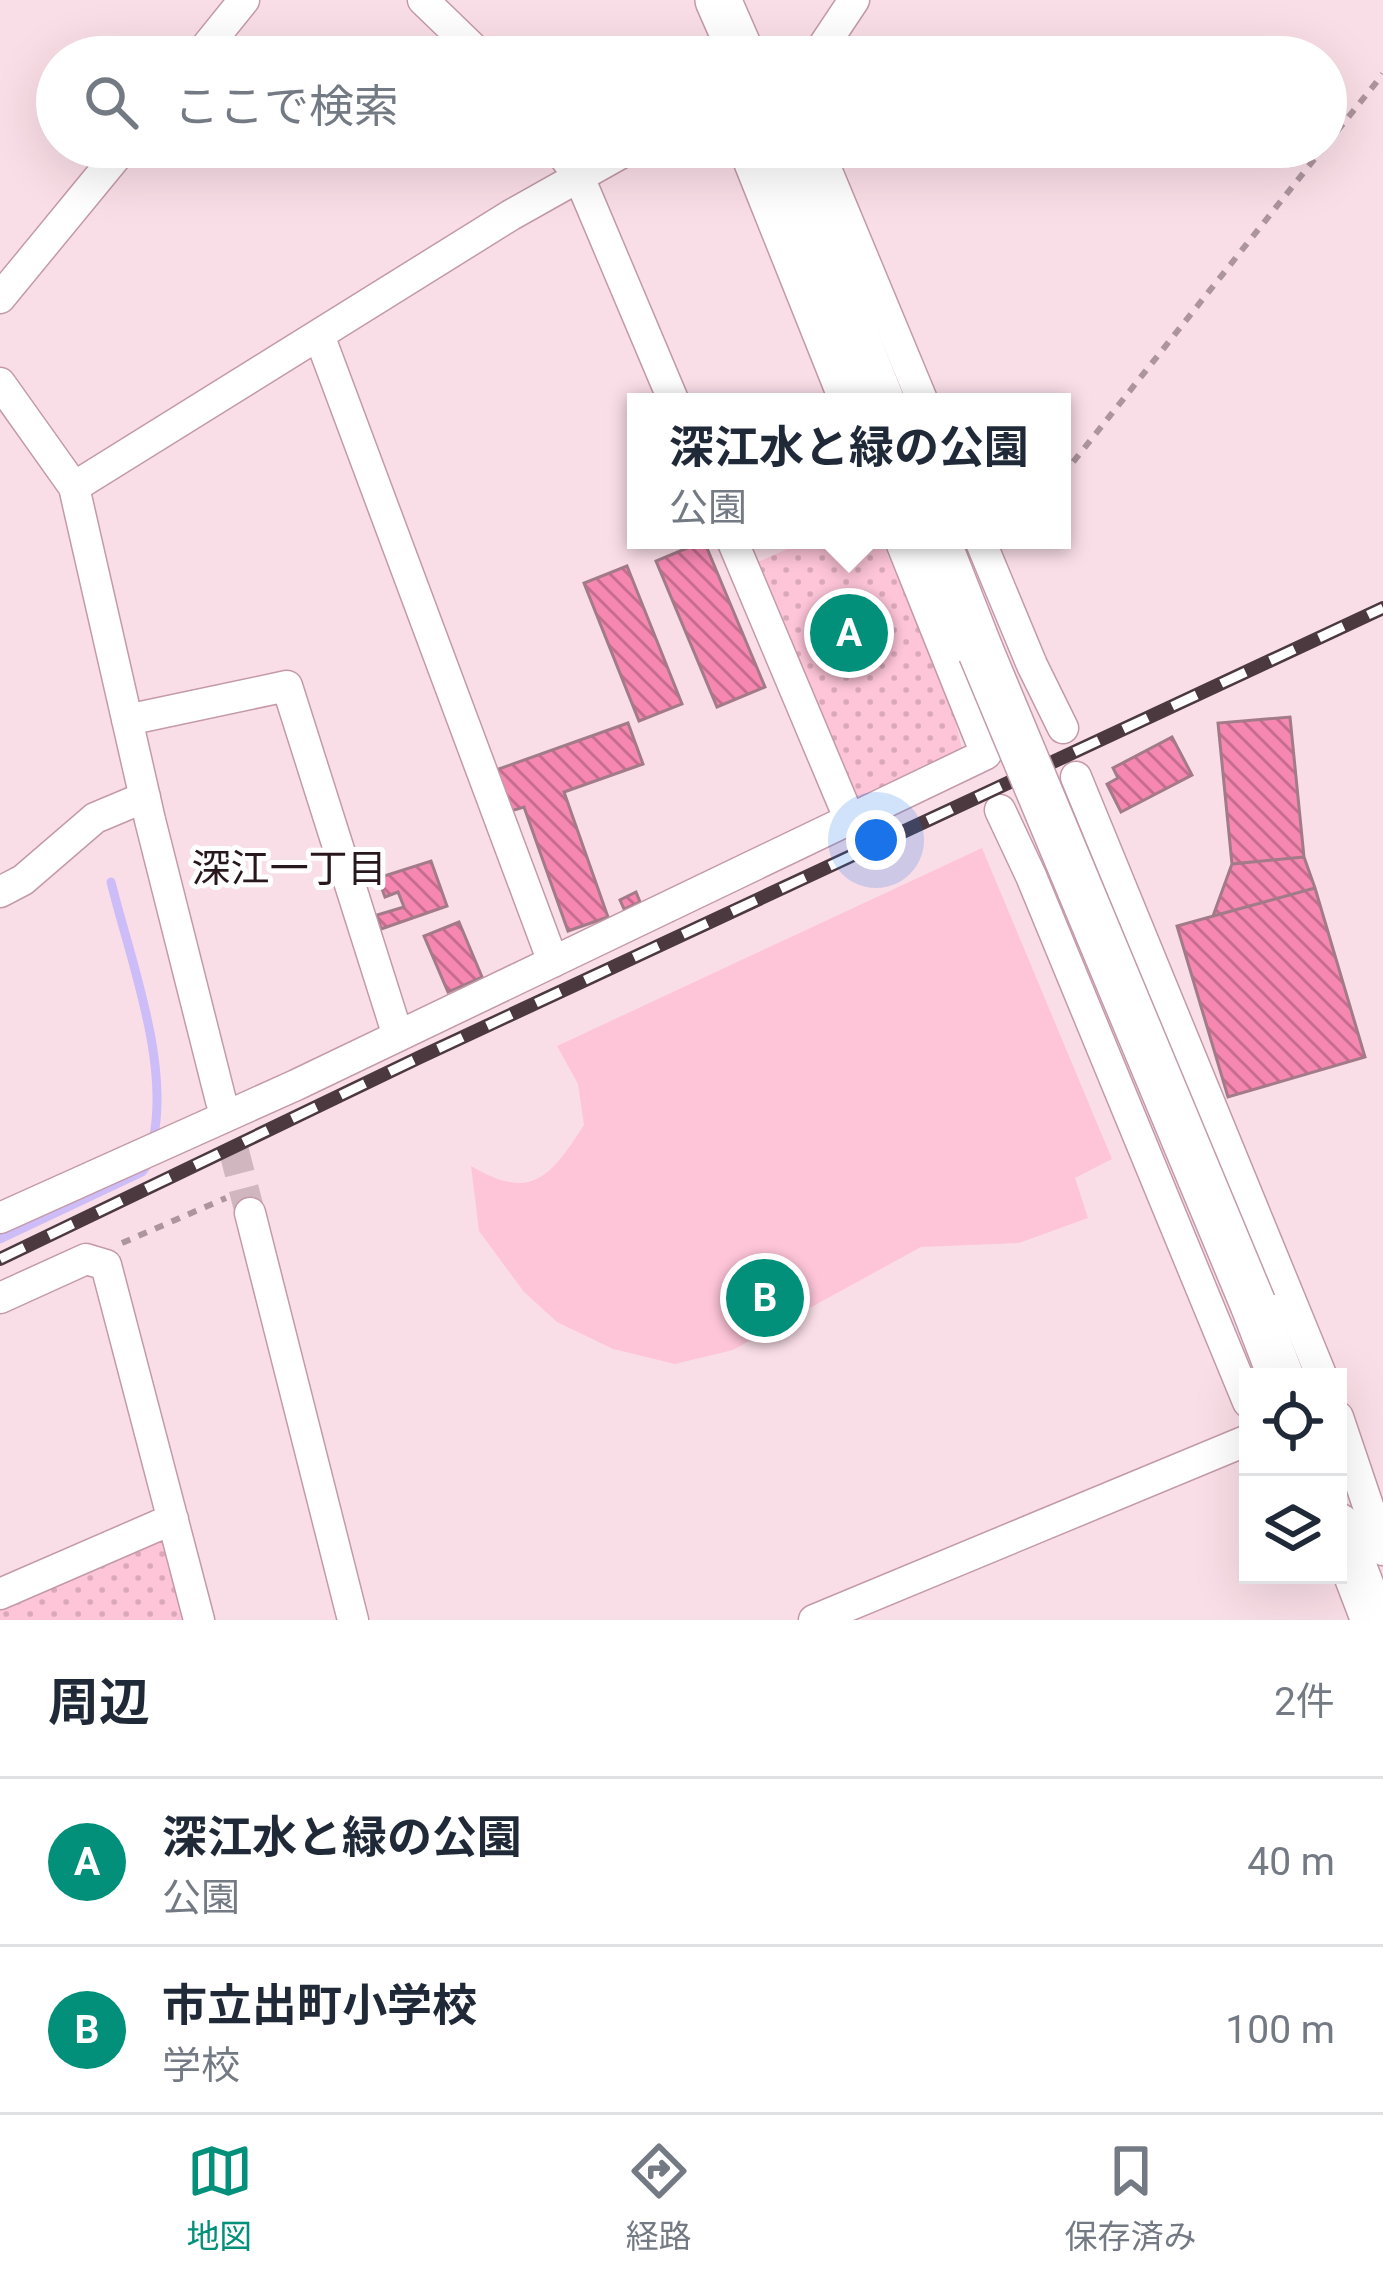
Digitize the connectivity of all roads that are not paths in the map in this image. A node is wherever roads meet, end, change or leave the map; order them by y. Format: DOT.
graph roads {
  1 [pos="244,0"];
  2 [pos="423,0"];
  3 [pos="718,0"];
  4 [pos="854,0"];
  5 [pos="215,36"];
  6 [pos="460,36"];
  7 [pos="733,36"];
  8 [pos="830,36"];
  9 [pos="107,168"];
  10 [pos="573,168"];
  11 [pos="594,168"];
  12 [pos="751,168"];
  13 [pos="788,168"];
  14 [pos="826,168"];
  15 [pos="579,176"];
  16 [pos="0,298"];
  17 [pos="319,334"];
  18 [pos="0,383"];
  19 [pos="670,393"];
  20 [pos="841,393"];
  21 [pos="878,393"];
  22 [pos="918,393"];
  23 [pos="74,487"];
  24 [pos="736,549"];
  25 [pos="904,549"];
  26 [pos="941,549"];
  27 [pos="984,549"];
  28 [pos="127,720"];
  29 [pos="1063,728"];
  30 [pos="1076,777"];
  31 [pos="145,797"];
  32 [pos="1000,810"];
  33 [pos="849,818"];
  34 [pos="0,892"];
  35 [pos="553,962"];
  36 [pos="398,1036"];
  37 [pos="221,1101"];
  38 [pos="250,1213"];
  39 [pos="0,1218"];
  40 [pos="0,1298"];
  41 [pos="1278,1368"];
  42 [pos="1318,1368"];
  43 [pos="1239,1380"];
  44 [pos="1239,1444"];
  45 [pos="1347,1444"];
  46 [pos="173,1519"];
  47 [pos="1347,1550"];
  48 [pos="1383,1550"];
  49 [pos="1338,1584"];
  50 [pos="0,1594"];
  51 [pos="199,1620"];
  52 [pos="353,1620"];
  53 [pos="814,1620"];
  54 [pos="1364,1620"];
  55 [pos="1374,1620"];
  1 -- 5 [label="street"];
  2 -- 6 [label="street"];
  3 -- 7 [label="street"];
  4 -- 8 [label="street"];
  9 -- 16 [label="street"];
  10 -- 15 [label="street"];
  11 -- 15 [label="street"];
  12 -- 20 [label="street"];
  13 -- 21 [label="street"];
  14 -- 22 [label="street"];
  15 -- 17 [label="street"];
  15 -- 19 [label="street"];
  17 -- 23 [label="street"];
  17 -- 35 [label="street"];
  18 -- 23 [label="street"];
  23 -- 28 [label="street"];
  24 -- 33 [label="street"];
  25 -- 33 [label="street"];
  26 -- 41 [label="street, bridge"];
  27 -- 29 [label="street"];
  28 -- 31 [label="street"];
  28 -- 36 [label="street"];
  30 -- 42 [label="street"];
  31 -- 34 [label="street"];
  31 -- 37 [label="street"];
  32 -- 43 [label="street"];
  33 -- 35 [label="street"];
  35 -- 36 [label="street"];
  36 -- 39 [label="street"];
  38 -- 52 [label="street"];
  40 -- 46 [label="street"];
  44 -- 53 [label="street"];
  45 -- 48 [label="street"];
  46 -- 50 [label="street"];
  46 -- 51 [label="street"];
  47 -- 55 [label="street"];
  49 -- 54 [label="street"];
}
